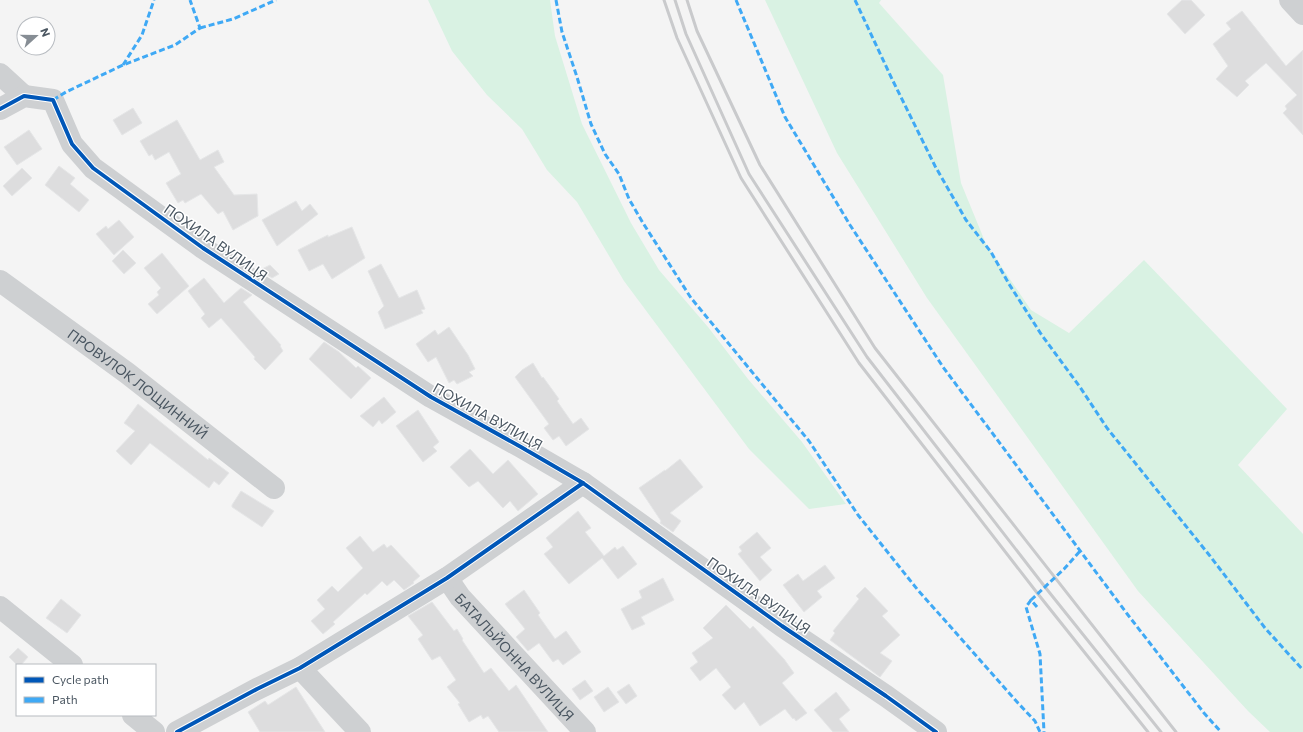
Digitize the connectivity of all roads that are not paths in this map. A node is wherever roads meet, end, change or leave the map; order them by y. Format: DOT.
graph roads {
  1 [pos="1290,0"];
  2 [pos="1303,14"];
  3 [pos="0,74"];
  4 [pos="24,96"];
  5 [pos="0,109"];
  6 [pos="0,281"];
  7 [pos="583,483"];
  8 [pos="274,488"];
  9 [pos="447,578"];
  10 [pos="0,607"];
  11 [pos="71,664"];
  12 [pos="300,668"];
  13 [pos="134,716"];
  14 [pos="154,732"];
  15 [pos="177,732"];
  16 [pos="360,732"];
  17 [pos="585,732"];
  18 [pos="936,732"];
  1 -- 2 [label="street"];
  3 -- 4 [label="street"];
  4 -- 5 [label="street"];
  4 -- 7 [label="street, ПОХИЛА ВУЛИЦЯ"];
  6 -- 8 [label="street, ПРОВУЛОК ЛОЩИННИЙ"];
  7 -- 9 [label="street"];
  7 -- 18 [label="street, ПОХИЛА ВУЛИЦЯ"];
  9 -- 12 [label="street"];
  9 -- 17 [label="street, БАТАЛЬЙОННА ВУЛИЦЯ"];
  10 -- 11 [label="street"];
  12 -- 15 [label="street"];
  12 -- 16 [label="street"];
  13 -- 14 [label="street"];
}
